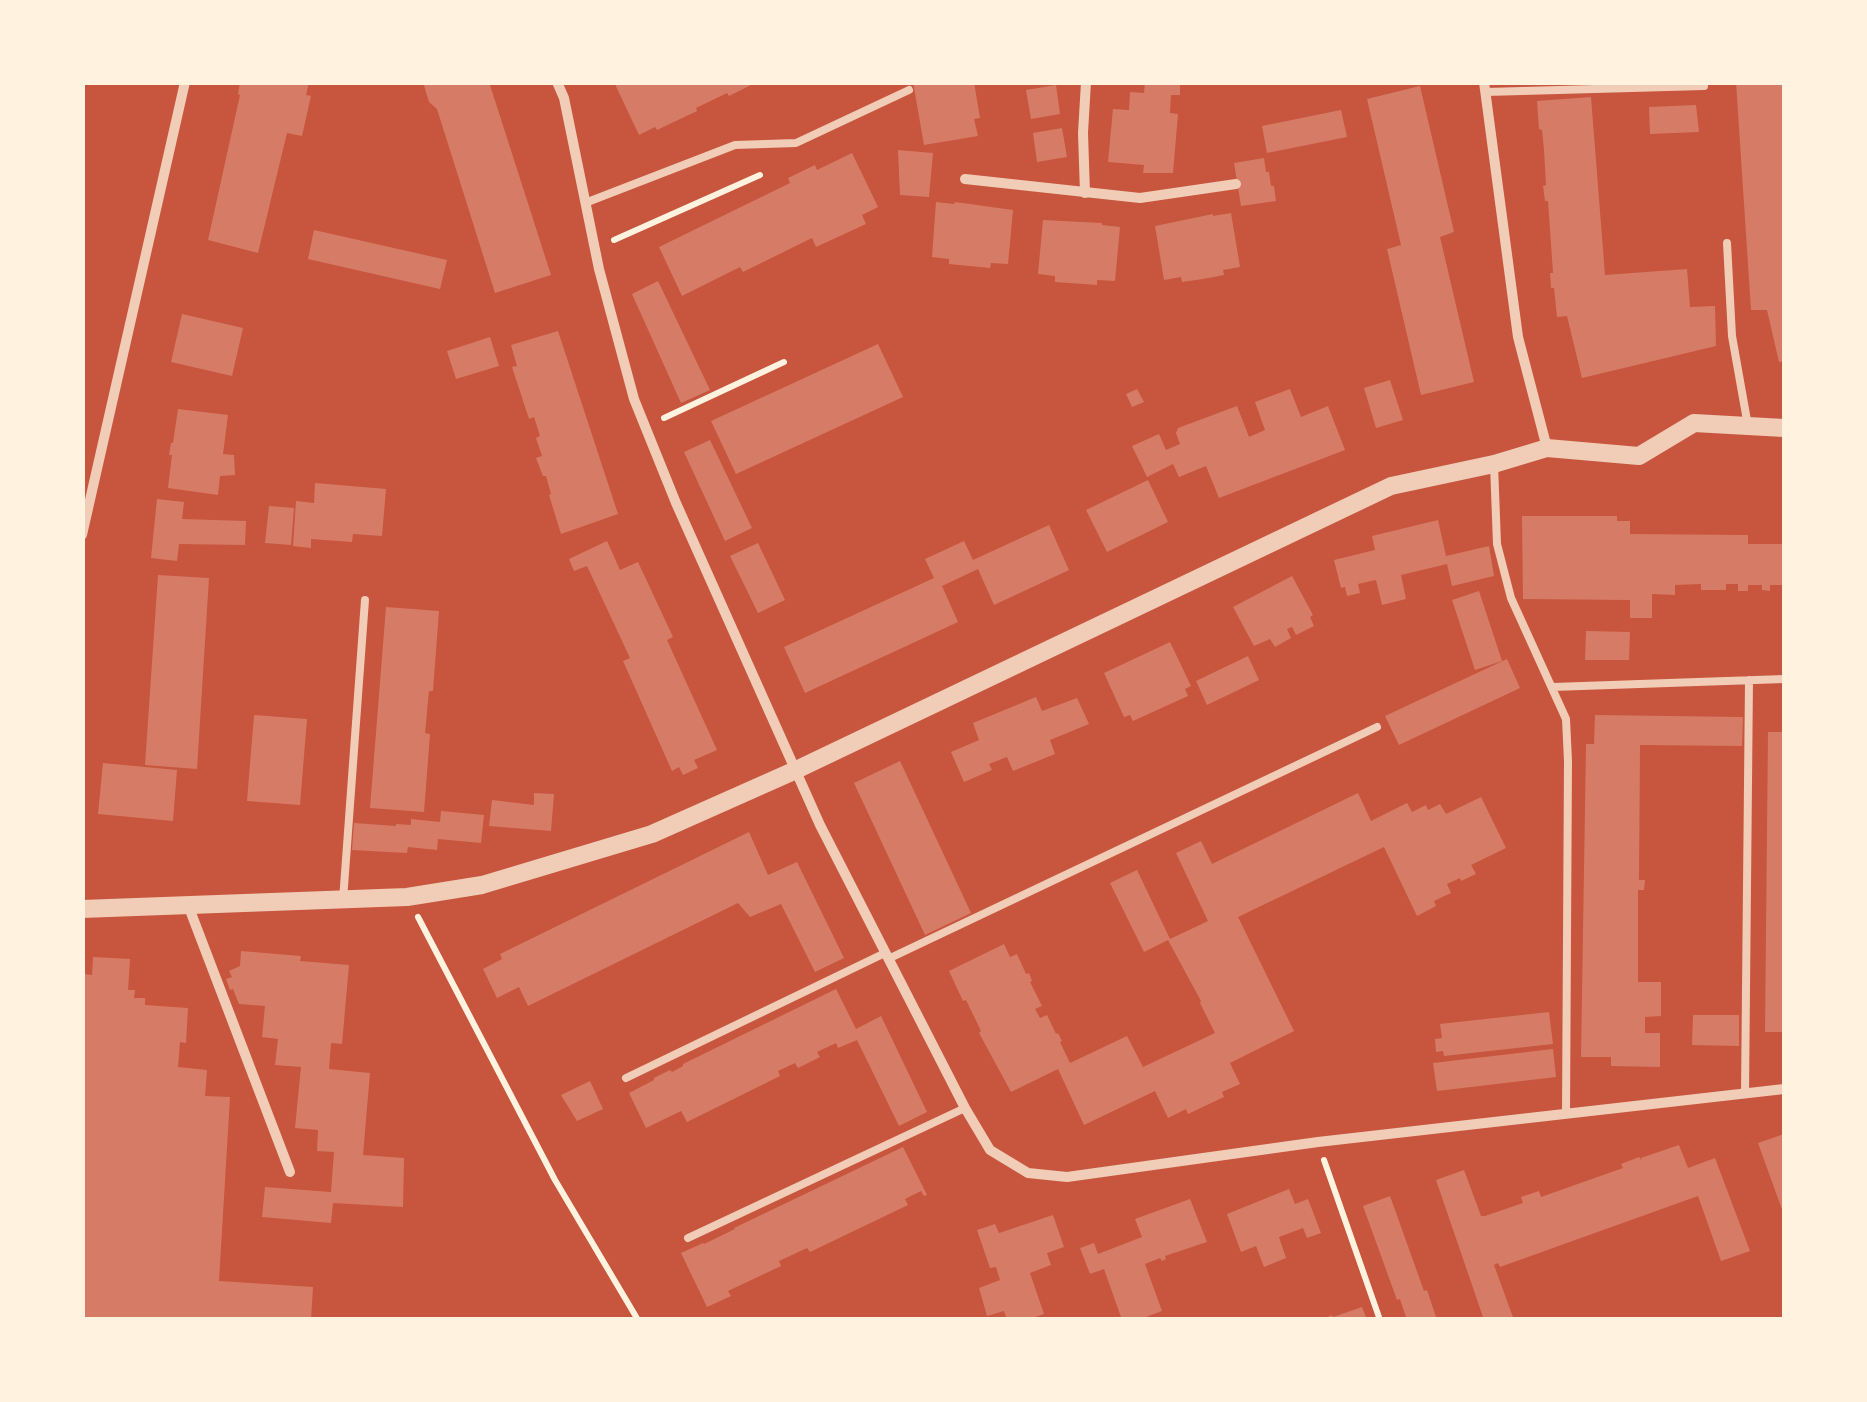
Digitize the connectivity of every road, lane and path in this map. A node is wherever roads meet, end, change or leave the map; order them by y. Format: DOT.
graph roads {
  1 [pos="185,82"];
  2 [pos="557,82"];
  3 [pos="1086,82"];
  4 [pos="1704,86"];
  5 [pos="1485,87"];
  6 [pos="909,90"];
  7 [pos="760,176"];
  8 [pos="965,178"];
  9 [pos="1236,184"];
  10 [pos="1085,193"];
  11 [pos="585,203"];
  12 [pos="1727,243"];
  13 [pos="595,248"];
  14 [pos="784,362"];
  15 [pos="645,426"];
  16 [pos="1748,426"];
  17 [pos="1784,428"];
  18 [pos="1547,448"];
  19 [pos="1494,464"];
  20 [pos="82,535"];
  21 [pos="364,600"];
  22 [pos="1784,679"];
  23 [pos="1749,680"];
  24 [pos="1553,687"];
  25 [pos="1377,727"];
  26 [pos="796,770"];
  27 [pos="407,897"];
  28 [pos="343,900"];
  29 [pos="188,905"];
  30 [pos="82,909"];
  31 [pos="887,956"];
  32 [pos="626,1078"];
  33 [pos="1784,1089"];
  34 [pos="1746,1093"];
  35 [pos="965,1108"];
  36 [pos="1566,1114"];
  37 [pos="1318,1142"];
  38 [pos="290,1172"];
  39 [pos="688,1238"];
  40 [pos="638,1320"];
  41 [pos="1380,1320"];
  1 -- 20 [label="street"];
  2 -- 11 [label="street"];
  3 -- 10 [label="street"];
  4 -- 5 [label="lane"];
  5 -- 18 [label="street"];
  6 -- 11 [label="lane"];
  7 -- 13 [label="path"];
  8 -- 10 [label="street"];
  9 -- 10 [label="street"];
  11 -- 13 [label="street"];
  12 -- 16 [label="lane"];
  13 -- 15 [label="street"];
  14 -- 15 [label="path"];
  15 -- 26 [label="street"];
  16 -- 17 [label="street"];
  16 -- 18 [label="street"];
  18 -- 19 [label="street"];
  19 -- 24 [label="lane"];
  19 -- 26 [label="street"];
  21 -- 28 [label="lane"];
  22 -- 23 [label="lane"];
  23 -- 24 [label="lane"];
  23 -- 34 [label="lane"];
  24 -- 36 [label="lane"];
  25 -- 31 [label="lane"];
  26 -- 27 [label="street"];
  26 -- 31 [label="street"];
  27 -- 28 [label="street"];
  27 -- 40 [label="path"];
  28 -- 29 [label="street"];
  29 -- 30 [label="street"];
  29 -- 38 [label="street"];
  31 -- 32 [label="lane"];
  31 -- 35 [label="street"];
  33 -- 34 [label="street"];
  34 -- 36 [label="street"];
  35 -- 37 [label="street"];
  35 -- 39 [label="lane"];
  36 -- 37 [label="street"];
  37 -- 41 [label="path"];
}
